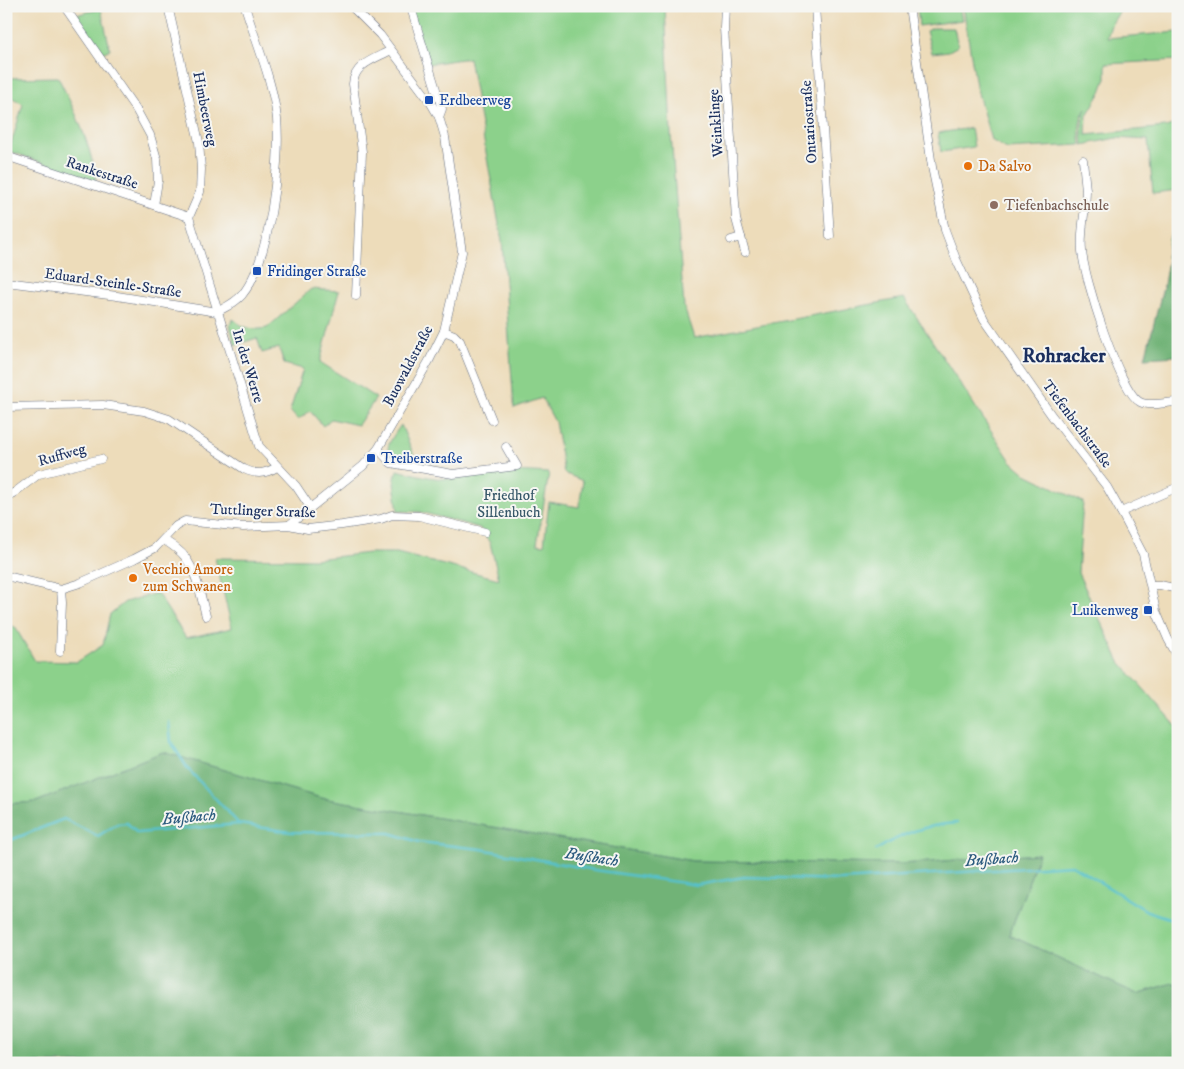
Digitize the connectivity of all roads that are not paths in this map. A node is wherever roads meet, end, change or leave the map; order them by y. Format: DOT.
graph roads {
  1 [pos="64,6"];
  2 [pos="168,6"];
  3 [pos="245,6"];
  4 [pos="350,6"];
  5 [pos="725,6"];
  6 [pos="816,6"];
  7 [pos="909,6"];
  8 [pos="412,11"];
  9 [pos="391,50"];
  10 [pos="439,117"];
  11 [pos="6,156"];
  12 [pos="1082,160"];
  13 [pos="154,205"];
  14 [pos="189,216"];
  15 [pos="830,236"];
  16 [pos="741,237"];
  17 [pos="731,240"];
  18 [pos="745,252"];
  19 [pos="6,282"];
  20 [pos="356,296"];
  21 [pos="217,312"];
  22 [pos="444,331"];
  23 [pos="1178,402"];
  24 [pos="6,407"];
  25 [pos="492,420"];
  26 [pos="506,447"];
  27 [pos="378,449"];
  28 [pos="101,459"];
  29 [pos="277,468"];
  30 [pos="1178,487"];
  31 [pos="6,497"];
  32 [pos="310,507"];
  33 [pos="1121,512"];
  34 [pos="289,526"];
  35 [pos="485,532"];
  36 [pos="164,540"];
  37 [pos="6,576"];
  38 [pos="1151,586"];
  39 [pos="61,589"];
  40 [pos="1178,589"];
  41 [pos="206,616"];
  42 [pos="60,652"];
  43 [pos="1178,657"];
  1 -- 13 [label="street"];
  2 -- 14 [label="street, Himbeerweg"];
  3 -- 21 [label="street"];
  4 -- 9 [label="street, Buowaldstraße"];
  5 -- 16 [label="street, Weinklinge"];
  6 -- 15 [label="street, Ontariostraße"];
  7 -- 33 [label="street, Tiefenbachstraße"];
  8 -- 10 [label="street, Buowaldstraße"];
  9 -- 10 [label="street, Buowaldstraße"];
  9 -- 20 [label="street"];
  10 -- 22 [label="street, Buowaldstraße"];
  11 -- 13 [label="street, Rankestraße"];
  12 -- 23 [label="street"];
  13 -- 14 [label="street, Rankestraße"];
  14 -- 21 [label="street, In der Werre"];
  16 -- 17 [label="street"];
  16 -- 18 [label="street, Weinklinge"];
  19 -- 21 [label="street, Eduard-Steinle-Straße"];
  21 -- 29 [label="street, In der Werre"];
  22 -- 25 [label="street"];
  22 -- 27 [label="street, Buowaldstraße"];
  24 -- 29 [label="street"];
  26 -- 27 [label="street"];
  27 -- 32 [label="street, Buowaldstraße"];
  28 -- 31 [label="street, Ruffweg"];
  29 -- 32 [label="street, In der Werre"];
  30 -- 33 [label="street"];
  32 -- 34 [label="street, Buowaldstraße"];
  33 -- 38 [label="street, Tiefenbachstraße"];
  34 -- 35 [label="street, Tuttlinger Straße"];
  34 -- 36 [label="street, Tuttlinger Straße"];
  36 -- 39 [label="street, Tuttlinger Straße"];
  36 -- 41 [label="street"];
  37 -- 39 [label="street"];
  38 -- 40 [label="street"];
  38 -- 43 [label="street, Tiefenbachstraße"];
  39 -- 42 [label="street"];
}
